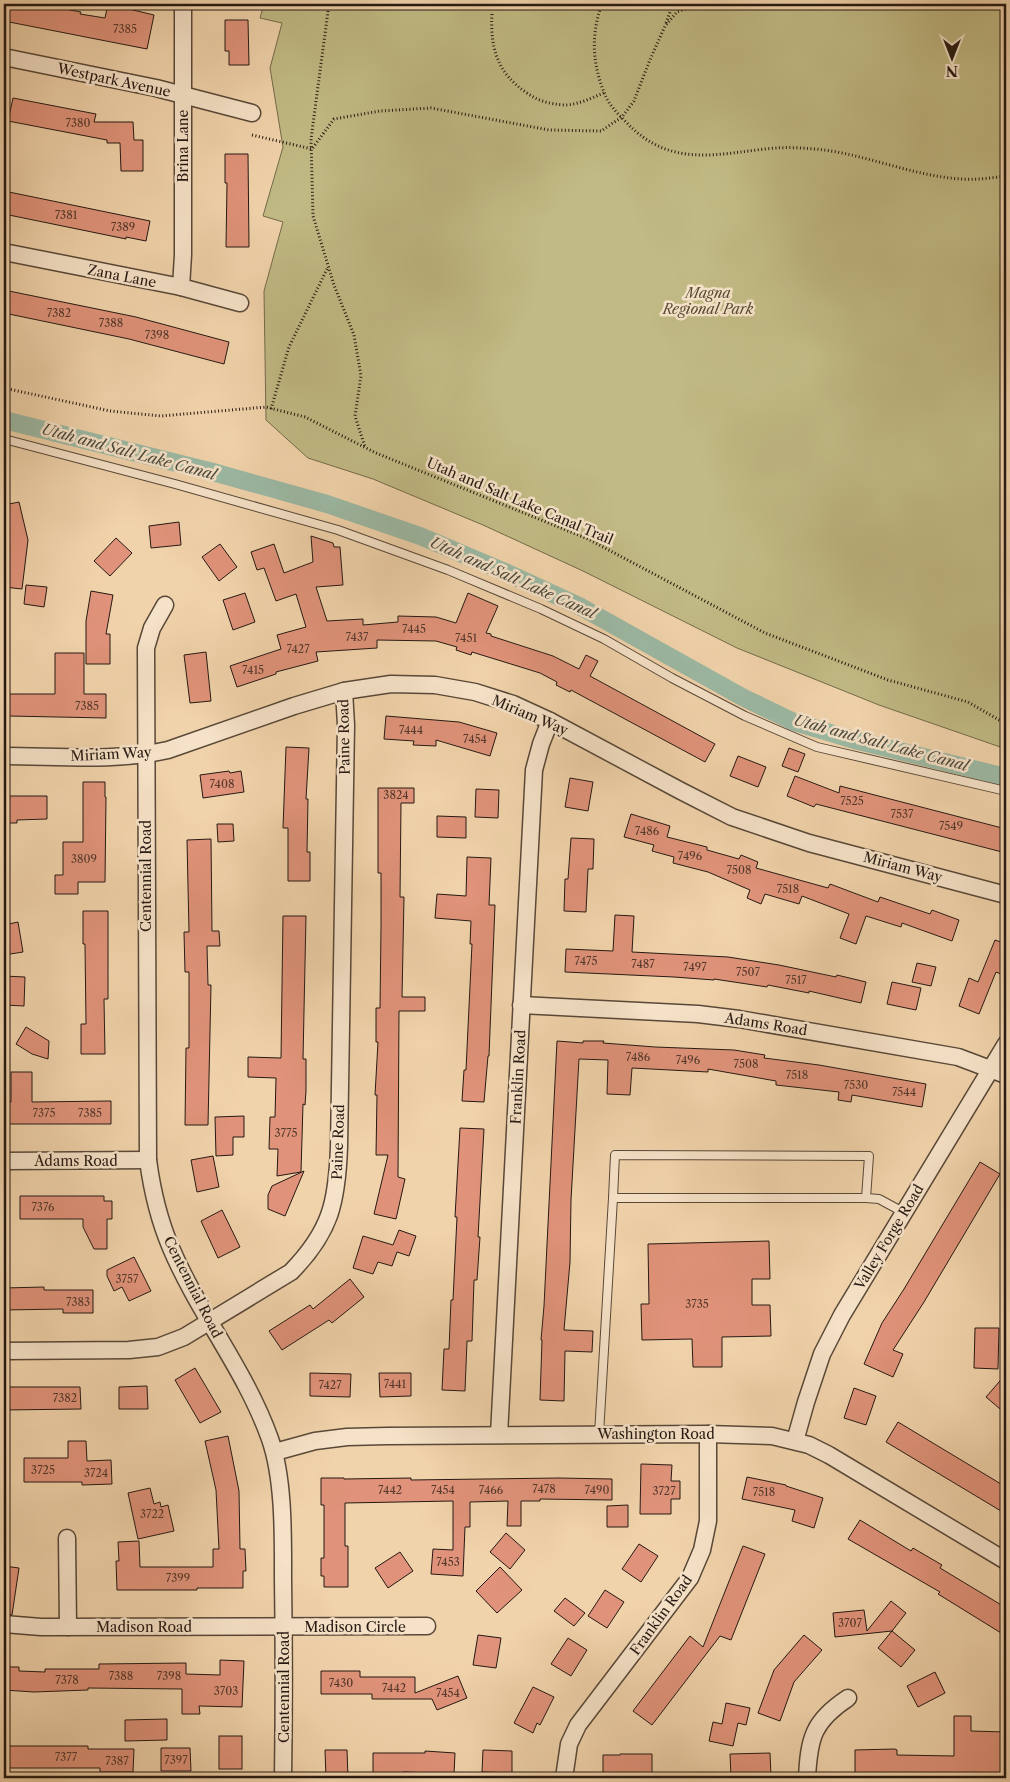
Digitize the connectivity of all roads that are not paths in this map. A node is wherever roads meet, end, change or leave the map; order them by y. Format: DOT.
graph roads {
  1 [pos="183,4"];
  2 [pos="4,57"];
  3 [pos="184,95"];
  4 [pos="252,113"];
  5 [pos="4,252"];
  6 [pos="180,288"];
  7 [pos="240,303"];
  8 [pos="4,439"];
  9 [pos="165,605"];
  10 [pos="344,691"];
  11 [pos="550,721"];
  12 [pos="147,755"];
  13 [pos="4,756"];
  14 [pos="1006,791"];
  15 [pos="1006,895"];
  16 [pos="521,1005"];
  17 [pos="1006,1044"];
  18 [pos="999,1072"];
  19 [pos="148,1160"];
  20 [pos="4,1161"];
  21 [pos="614,1198"];
  22 [pos="866,1198"];
  23 [pos="903,1212"];
  24 [pos="210,1322"];
  25 [pos="4,1351"];
  26 [pos="599,1434"];
  27 [pos="708,1434"];
  28 [pos="499,1435"];
  29 [pos="796,1441"];
  30 [pos="275,1452"];
  31 [pos="68,1538"];
  32 [pos="1006,1562"];
  33 [pos="4,1624"];
  34 [pos="427,1626"];
  35 [pos="68,1627"];
  36 [pos="284,1628"];
  37 [pos="848,1698"];
  38 [pos="284,1778"];
  39 [pos="564,1778"];
  40 [pos="807,1778"];
  1 -- 3 [label="street, Brina Lane"];
  2 -- 3 [label="street, Westpark Avenue"];
  3 -- 4 [label="street, Westpark Avenue"];
  3 -- 6 [label="street, Brina Lane"];
  5 -- 6 [label="street, Zana Lane"];
  6 -- 7 [label="street, Zana Lane"];
  8 -- 14 [label="lane"];
  9 -- 12 [label="street, Centennial Road"];
  10 -- 11 [label="street, Miriam Way"];
  10 -- 12 [label="street, Miriam Way"];
  10 -- 24 [label="street, Paine Road"];
  11 -- 15 [label="street, Miriam Way"];
  11 -- 16 [label="street, Franklin Road"];
  12 -- 13 [label="street, Miriam Way"];
  12 -- 19 [label="street, Centennial Road"];
  16 -- 18 [label="street, Adams Road"];
  16 -- 28 [label="street, Franklin Road"];
  17 -- 18 [label="street, Valley Forge Road"];
  18 -- 23 [label="street, Valley Forge Road"];
  19 -- 20 [label="street, Adams Road"];
  19 -- 24 [label="street, Centennial Road"];
  21 -- 22 [label="lane"];
  21 -- 22 [label="lane"];
  21 -- 26 [label="lane"];
  22 -- 23 [label="lane"];
  23 -- 29 [label="street, Valley Forge Road"];
  24 -- 25 [label="street, Paine Road"];
  24 -- 30 [label="street, Centennial Road"];
  26 -- 27 [label="street, Washington Road"];
  26 -- 28 [label="street, Washington Road"];
  27 -- 29 [label="street, Washington Road"];
  27 -- 39 [label="street, Franklin Road"];
  28 -- 30 [label="street, Washington Road"];
  29 -- 32 [label="street, Washington Road"];
  30 -- 36 [label="street, Centennial Road"];
  31 -- 35 [label="street"];
  33 -- 35 [label="street, Madison Road"];
  34 -- 36 [label="street, Madison Circle"];
  35 -- 36 [label="street, Madison Road"];
  36 -- 38 [label="street, Centennial Road"];
  37 -- 40 [label="street"];
}
